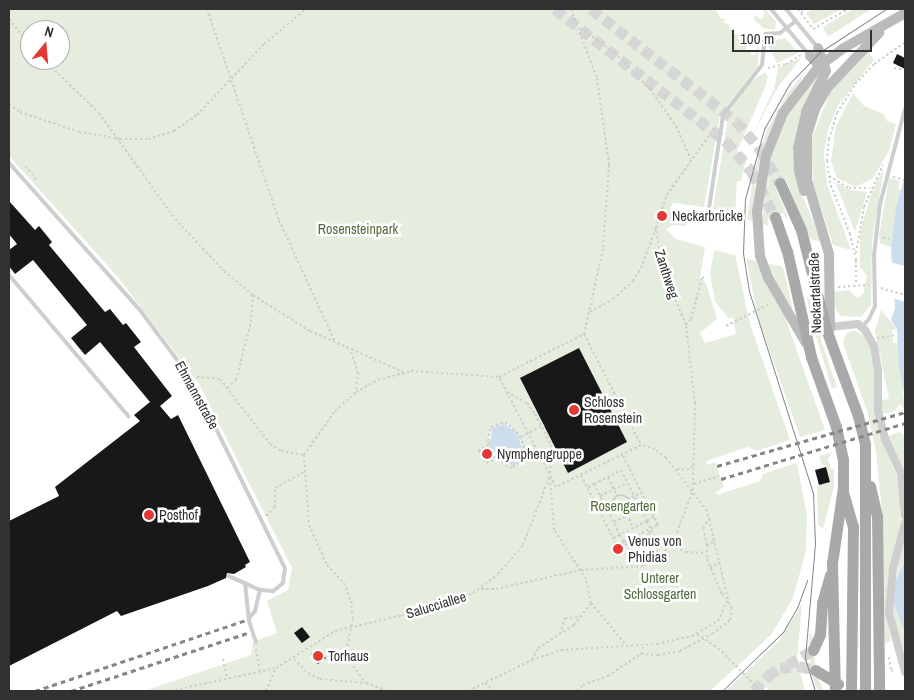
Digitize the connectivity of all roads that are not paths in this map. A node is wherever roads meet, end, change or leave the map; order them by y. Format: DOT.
graph roads {
  1 [pos="771,9"];
  2 [pos="786,9"];
  3 [pos="902,15"];
  4 [pos="796,21"];
  5 [pos="787,28"];
  6 [pos="818,48"];
  7 [pos="842,49"];
  8 [pos="815,61"];
  9 [pos="844,66"];
  10 [pos="905,109"];
  11 [pos="9,163"];
  12 [pos="780,183"];
  13 [pos="709,208"];
  14 [pos="818,216"];
  15 [pos="775,217"];
  16 [pos="9,275"];
  17 [pos="829,327"];
  18 [pos="862,327"];
  19 [pos="833,350"];
  20 [pos="811,357"];
  21 [pos="128,416"];
  22 [pos="867,470"];
  23 [pos="843,483"];
  24 [pos="905,516"];
  25 [pos="905,523"];
  26 [pos="832,563"];
  27 [pos="229,576"];
  28 [pos="244,583"];
  29 [pos="260,590"];
  30 [pos="250,617"];
  31 [pos="256,642"];
  32 [pos="812,650"];
  33 [pos="815,670"];
  34 [pos="905,672"];
  35 [pos="835,686"];
  36 [pos="880,688"];
  37 [pos="844,691"];
  38 [pos="851,691"];
  39 [pos="866,691"];
  1 -- 5 [label="lane"];
  2 -- 4 [label="lane"];
  3 -- 7 [label="main road, Neckartalstraße"];
  3 -- 9 [label="main road, Neckartalstraße"];
  4 -- 5 [label="lane"];
  4 -- 6 [label="lane"];
  5 -- 8 [label="lane"];
  5 -- 13 [label="lane"];
  6 -- 7 [label="main road"];
  6 -- 8 [label="main road"];
  7 -- 8 [label="main road, Neckartalstraße"];
  8 -- 9 [label="main road"];
  8 -- 14 [label="main road"];
  8 -- 20 [label="main road, Neckartalstraße"];
  9 -- 14 [label="main road, Neckartalstraße"];
  10 -- 18 [label="lane"];
  11 -- 29 [label="lane, Ehmannstraße"];
  12 -- 19 [label="main road"];
  14 -- 17 [label="main road, Neckartalstraße"];
  15 -- 20 [label="main road"];
  16 -- 21 [label="lane"];
  17 -- 18 [label="street"];
  17 -- 19 [label="main road, Neckartalstraße"];
  18 -- 24 [label="street"];
  19 -- 22 [label="main road, Neckartalstraße"];
  20 -- 23 [label="main road"];
  22 -- 36 [label="main road"];
  22 -- 39 [label="main road, Neckartalstraße"];
  23 -- 26 [label="main road"];
  23 -- 38 [label="main road"];
  25 -- 34 [label="street"];
  26 -- 32 [label="main road"];
  26 -- 35 [label="main road"];
  27 -- 28 [label="lane"];
  28 -- 29 [label="lane"];
  28 -- 30 [label="lane"];
  29 -- 30 [label="lane"];
  30 -- 31 [label="lane"];
  33 -- 35 [label="main road"];
  35 -- 37 [label="main road"];
}
